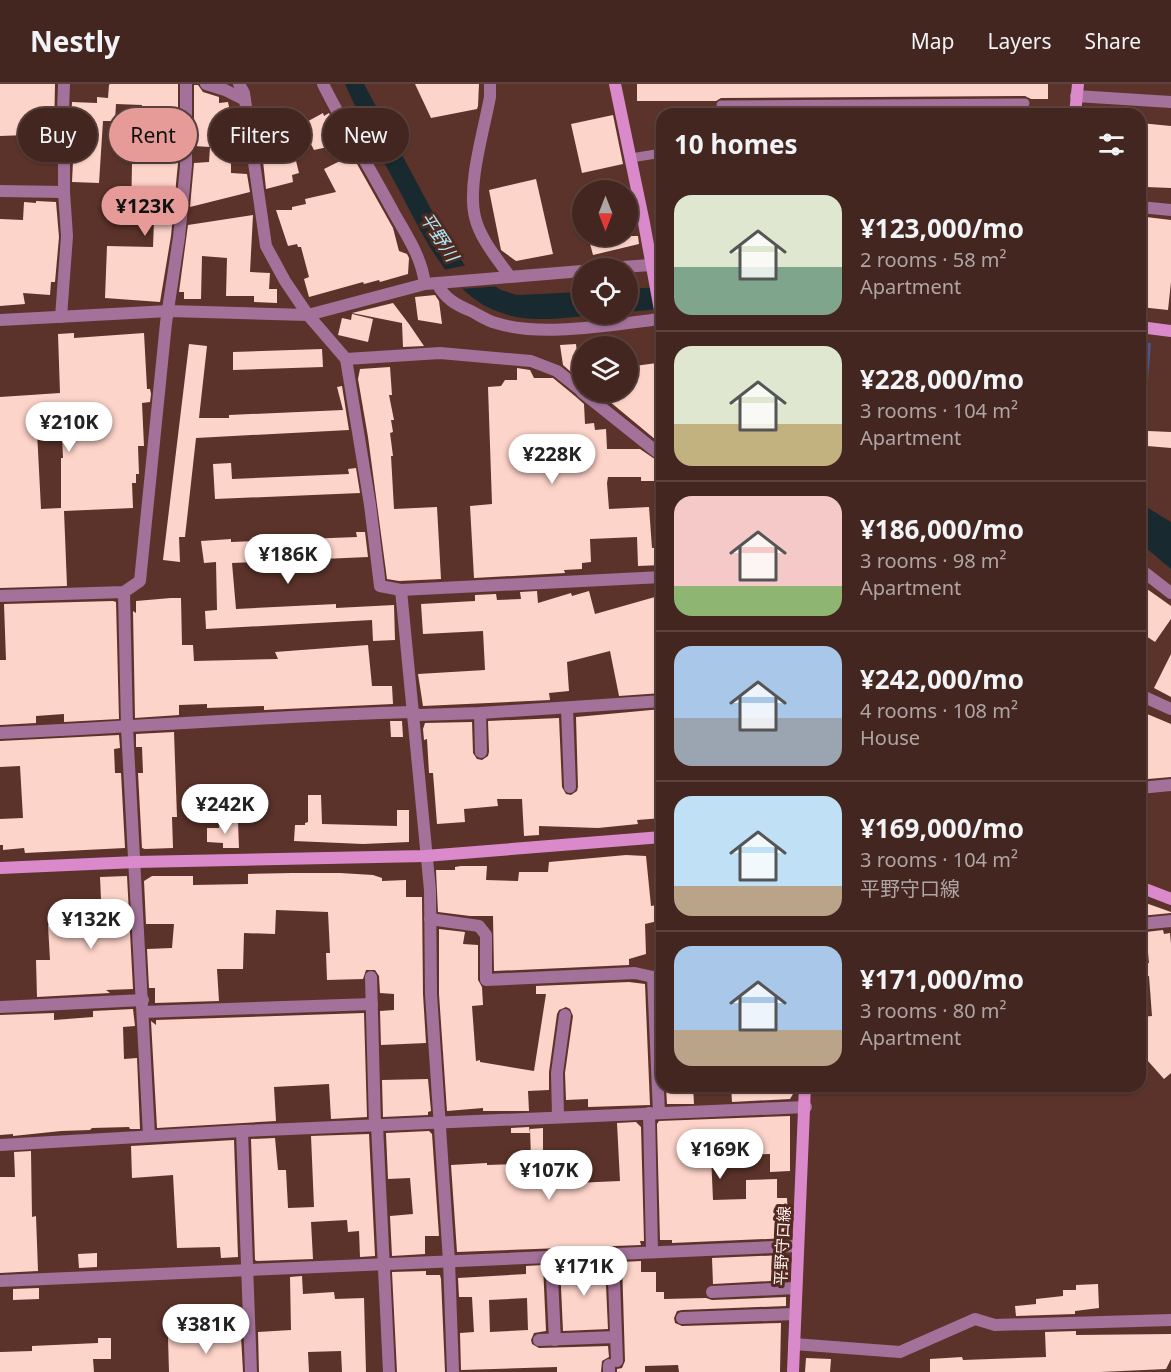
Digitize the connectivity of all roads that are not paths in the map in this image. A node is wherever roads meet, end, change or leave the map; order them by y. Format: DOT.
graph roads {
  1 [pos="64,84"];
  2 [pos="186,84"];
  3 [pos="207,84"];
  4 [pos="239,84"];
  5 [pos="323,84"];
  6 [pos="490,84"];
  7 [pos="615,84"];
  8 [pos="1077,90"];
  9 [pos="245,100"];
  10 [pos="1171,102"];
  11 [pos="1025,103"];
  12 [pos="721,105"];
  13 [pos="1076,108"];
  14 [pos="656,154"];
  15 [pos="631,158"];
  16 [pos="0,191"];
  17 [pos="64,192"];
  18 [pos="1146,208"];
  19 [pos="1171,210"];
  20 [pos="656,262"];
  21 [pos="638,264"];
  22 [pos="572,272"];
  23 [pos="514,276"];
  24 [pos="435,283"];
  25 [pos="656,289"];
  26 [pos="169,311"];
  27 [pos="308,315"];
  28 [pos="61,317"];
  29 [pos="656,319"];
  30 [pos="0,320"];
  31 [pos="1146,328"];
  32 [pos="1171,331"];
  33 [pos="345,359"];
  34 [pos="572,383"];
  35 [pos="596,402"];
  36 [pos="656,451"];
  37 [pos="1146,574"];
  38 [pos="656,577"];
  39 [pos="401,590"];
  40 [pos="124,592"];
  41 [pos="1171,593"];
  42 [pos="0,596"];
  43 [pos="1146,698"];
  44 [pos="656,701"];
  45 [pos="567,708"];
  46 [pos="1171,709"];
  47 [pos="411,712"];
  48 [pos="480,713"];
  49 [pos="127,728"];
  50 [pos="0,733"];
  51 [pos="482,752"];
  52 [pos="1171,785"];
  53 [pos="570,787"];
  54 [pos="1146,787"];
  55 [pos="656,837"];
  56 [pos="425,856"];
  57 [pos="136,862"];
  58 [pos="0,868"];
  59 [pos="1146,889"];
  60 [pos="1171,899"];
  61 [pos="430,919"];
  62 [pos="1171,921"];
  63 [pos="1146,923"];
  64 [pos="656,976"];
  65 [pos="371,977"];
  66 [pos="372,1004"];
  67 [pos="0,1006"];
  68 [pos="143,1006"];
  69 [pos="565,1015"];
  70 [pos="656,1022"];
  71 [pos="805,1092"];
  72 [pos="806,1107"];
  73 [pos="654,1113"];
  74 [pos="558,1117"];
  75 [pos="440,1122"];
  76 [pos="376,1125"];
  77 [pos="242,1131"];
  78 [pos="149,1135"];
  79 [pos="0,1145"];
  80 [pos="798,1246"];
  81 [pos="652,1251"];
  82 [pos="614,1254"];
  83 [pos="551,1257"];
  84 [pos="449,1261"];
  85 [pos="384,1264"];
  86 [pos="247,1271"];
  87 [pos="0,1281"];
  88 [pos="796,1288"];
  89 [pos="712,1292"];
  90 [pos="795,1314"];
  91 [pos="682,1318"];
  92 [pos="1171,1320"];
  93 [pos="616,1336"];
  94 [pos="539,1340"];
  95 [pos="555,1340"];
  96 [pos="794,1344"];
  97 [pos="612,1366"];
  98 [pos="251,1372"];
  99 [pos="389,1372"];
  100 [pos="453,1372"];
  101 [pos="793,1372"];
  1 -- 17 [label="street"];
  2 -- 26 [label="street"];
  3 -- 9 [label="street"];
  4 -- 9 [label="street"];
  5 -- 24 [label="street"];
  6 -- 23 [label="street"];
  7 -- 15 [label="street"];
  8 -- 10 [label="street"];
  8 -- 13 [label="street"];
  9 -- 27 [label="street"];
  11 -- 12 [label="lane"];
  14 -- 15 [label="lane"];
  15 -- 20 [label="street"];
  16 -- 17 [label="street"];
  17 -- 28 [label="street"];
  18 -- 19 [label="street"];
  20 -- 21 [label="street"];
  20 -- 25 [label="street"];
  22 -- 23 [label="street"];
  23 -- 24 [label="street"];
  24 -- 27 [label="street"];
  24 -- 29 [label="street"];
  26 -- 27 [label="street"];
  26 -- 28 [label="street"];
  26 -- 40 [label="street"];
  27 -- 33 [label="street"];
  28 -- 30 [label="street"];
  31 -- 32 [label="street"];
  33 -- 34 [label="street"];
  33 -- 39 [label="street"];
  35 -- 36 [label="street"];
  37 -- 41 [label="street"];
  38 -- 39 [label="street"];
  39 -- 47 [label="street"];
  40 -- 42 [label="street"];
  40 -- 49 [label="street"];
  43 -- 46 [label="street"];
  44 -- 45 [label="street"];
  45 -- 48 [label="street"];
  45 -- 53 [label="street"];
  47 -- 48 [label="street"];
  47 -- 49 [label="street"];
  47 -- 56 [label="street"];
  48 -- 51 [label="street"];
  49 -- 50 [label="street"];
  49 -- 57 [label="street"];
  52 -- 54 [label="street"];
  55 -- 56 [label="street"];
  56 -- 57 [label="street"];
  56 -- 61 [label="street"];
  57 -- 58 [label="street"];
  57 -- 68 [label="street"];
  59 -- 60 [label="street"];
  61 -- 64 [label="street"];
  61 -- 75 [label="street"];
  62 -- 63 [label="street"];
  65 -- 66 [label="street"];
  66 -- 68 [label="street"];
  66 -- 76 [label="street"];
  67 -- 68 [label="street"];
  68 -- 78 [label="street"];
  69 -- 74 [label="street"];
  70 -- 73 [label="street"];
  71 -- 72 [label="street, 平野守口線"];
  72 -- 73 [label="street"];
  72 -- 80 [label="street, 平野守口線"];
  73 -- 74 [label="street"];
  73 -- 81 [label="street"];
  74 -- 75 [label="street"];
  75 -- 76 [label="street"];
  75 -- 84 [label="street"];
  76 -- 77 [label="street"];
  76 -- 85 [label="street"];
  77 -- 78 [label="street"];
  77 -- 86 [label="street"];
  78 -- 79 [label="street"];
  80 -- 81 [label="street"];
  80 -- 88 [label="street, 平野守口線"];
  81 -- 82 [label="street"];
  82 -- 83 [label="street"];
  82 -- 93 [label="street"];
  83 -- 84 [label="street"];
  83 -- 95 [label="street"];
  84 -- 85 [label="street"];
  84 -- 100 [label="street"];
  85 -- 86 [label="street"];
  85 -- 99 [label="street"];
  86 -- 87 [label="street"];
  86 -- 98 [label="street"];
  88 -- 89 [label="street"];
  88 -- 90 [label="street, 平野守口線"];
  90 -- 91 [label="street"];
  90 -- 96 [label="street, 平野守口線"];
  92 -- 96 [label="street"];
  93 -- 95 [label="street"];
  93 -- 97 [label="street"];
  94 -- 95 [label="street"];
  96 -- 101 [label="street, 平野守口線"];
}
